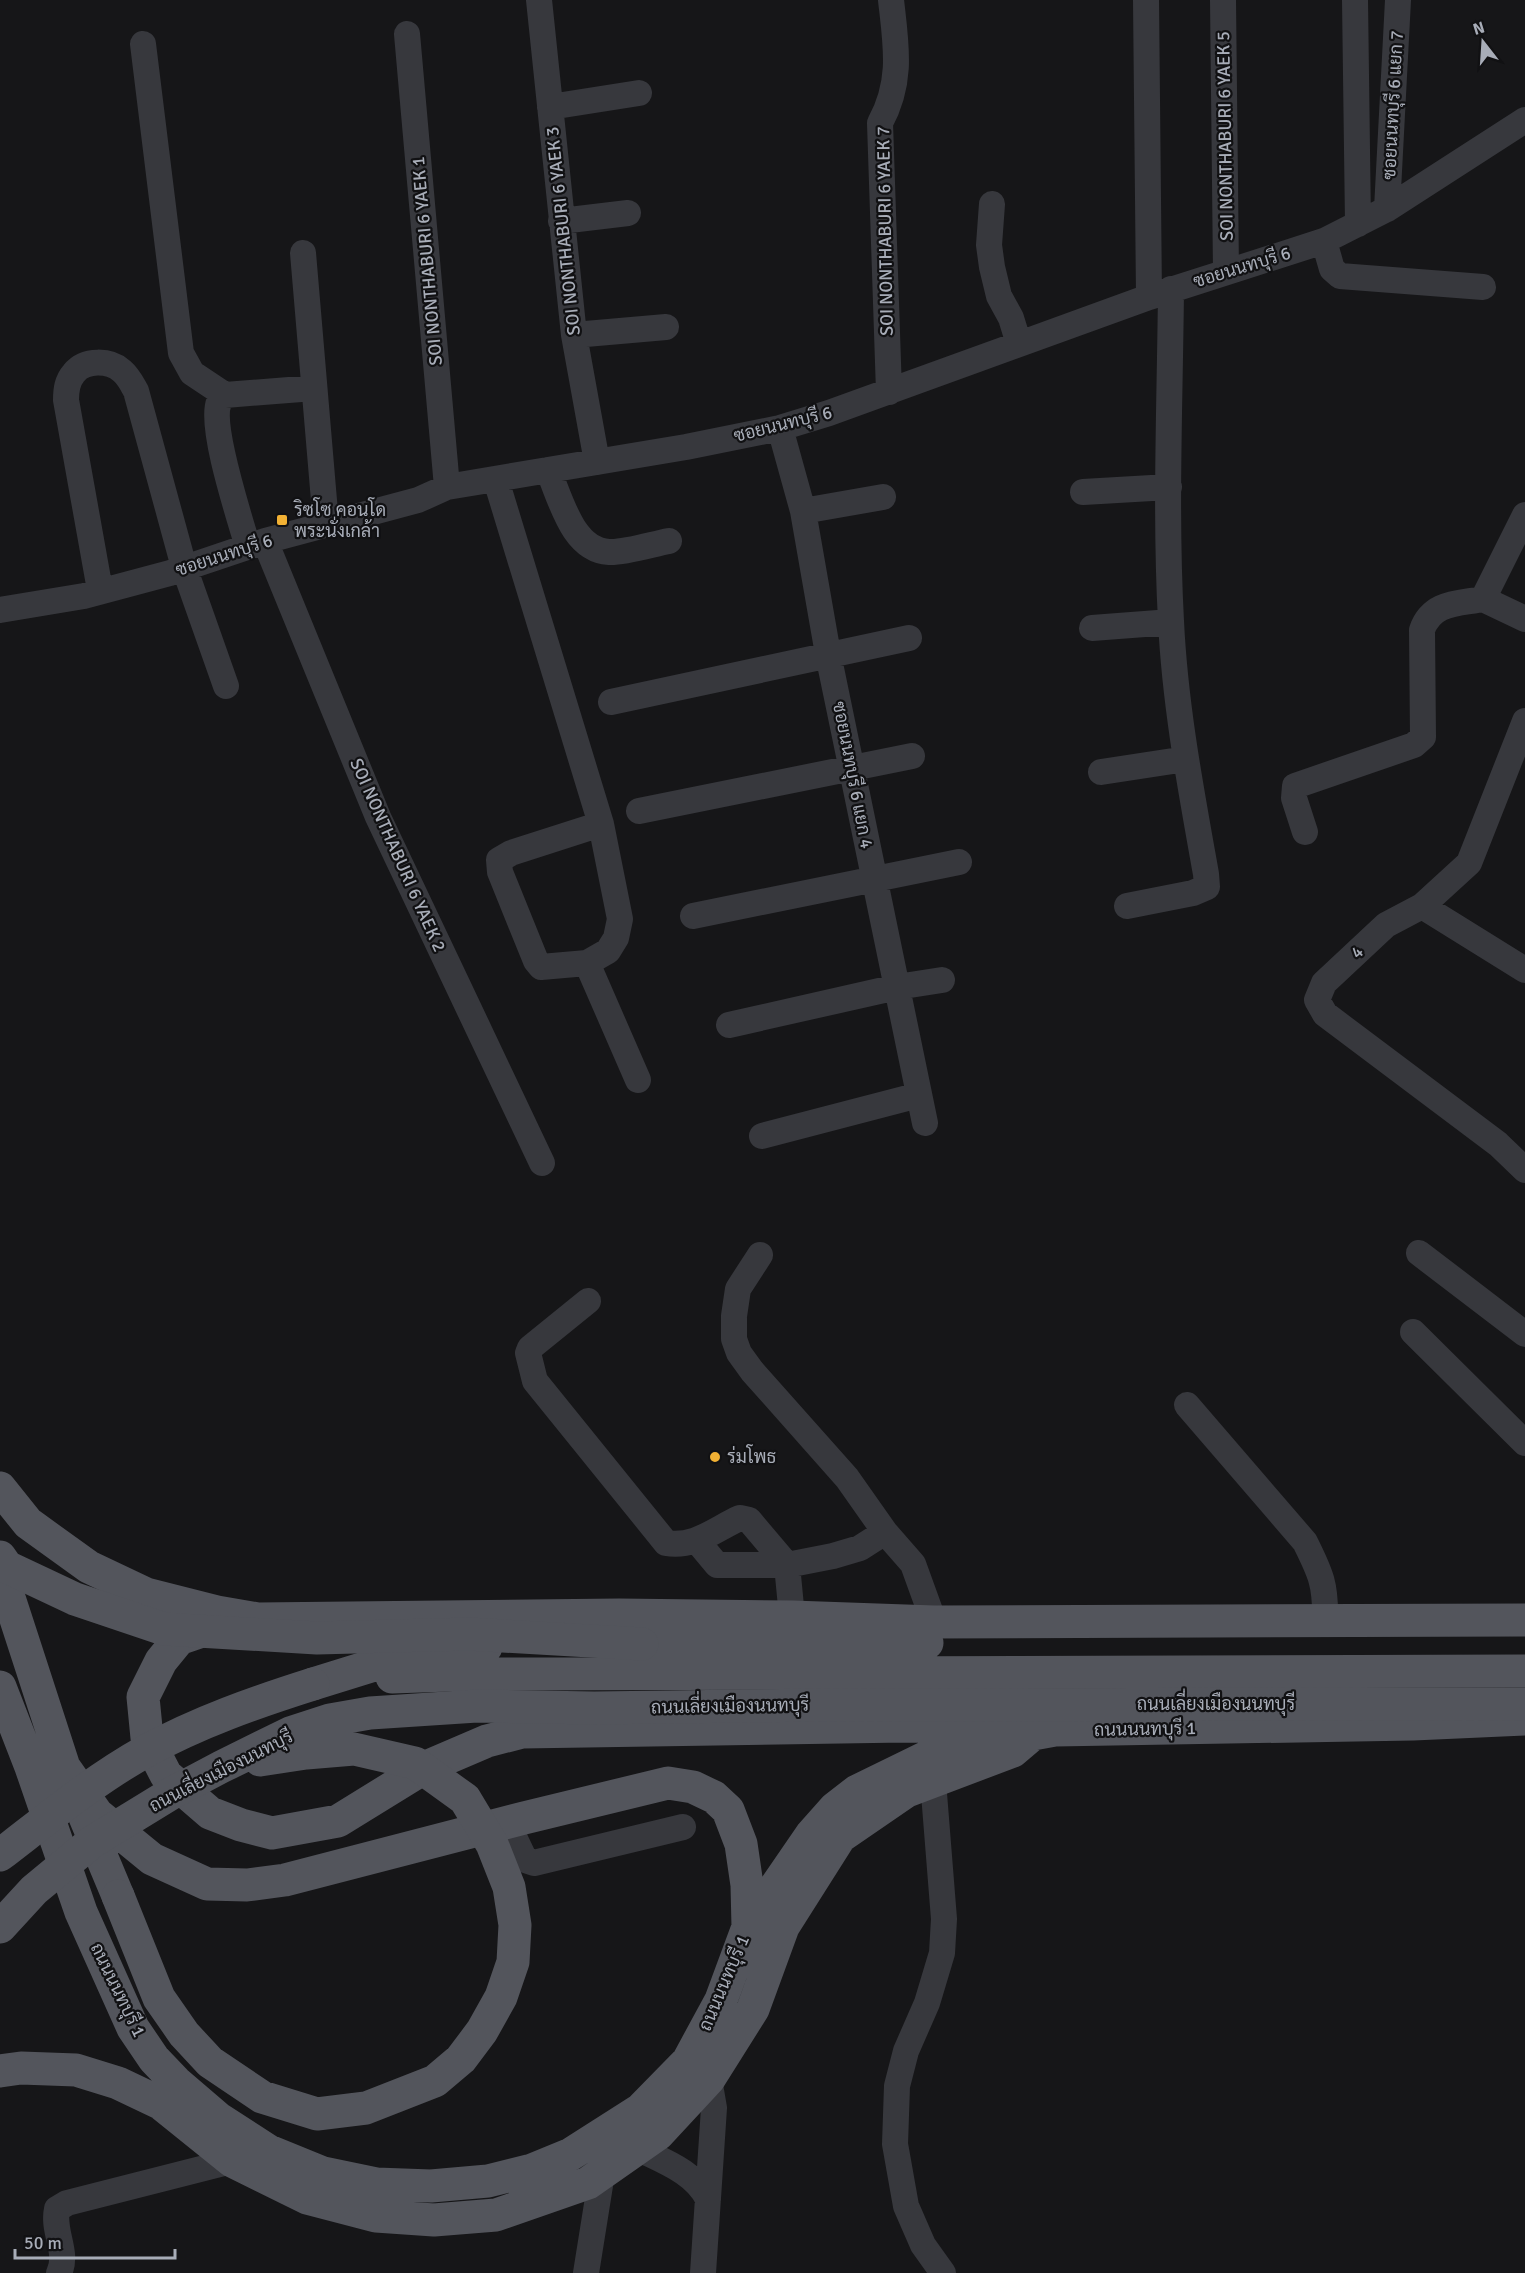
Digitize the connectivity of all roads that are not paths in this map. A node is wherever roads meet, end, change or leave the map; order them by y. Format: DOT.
graph roads {
  1 [pos="538,0"];
  2 [pos="891,0"];
  3 [pos="1146,0"];
  4 [pos="1223,0"];
  5 [pos="1355,0"];
  6 [pos="1398,0"];
  7 [pos="407,34"];
  8 [pos="143,44"];
  9 [pos="639,93"];
  10 [pos="550,107"];
  11 [pos="1525,120"];
  12 [pos="992,204"];
  13 [pos="1388,209"];
  14 [pos="628,213"];
  15 [pos="561,221"];
  16 [pos="1358,224"];
  17 [pos="1323,241"];
  18 [pos="303,253"];
  19 [pos="1226,272"];
  20 [pos="1484,287"];
  21 [pos="1160,293"];
  22 [pos="666,327"];
  23 [pos="574,335"];
  24 [pos="1019,344"];
  25 [pos="315,388"];
  26 [pos="889,392"];
  27 [pos="225,395"];
  28 [pos="780,428"];
  29 [pos="597,462"];
  30 [pos="548,470"];
  31 [pos="496,480"];
  32 [pos="447,487"];
  33 [pos="1169,487"];
  34 [pos="1083,492"];
  35 [pos="883,497"];
  36 [pos="803,511"];
  37 [pos="1525,515"];
  38 [pos="326,524"];
  39 [pos="669,541"];
  40 [pos="256,544"];
  41 [pos="184,567"];
  42 [pos="100,590"];
  43 [pos="1483,599"];
  44 [pos="0,610"];
  45 [pos="1525,619"];
  46 [pos="1171,622"];
  47 [pos="1092,628"];
  48 [pos="909,638"];
  49 [pos="828,654"];
  50 [pos="226,686"];
  51 [pos="610,702"];
  52 [pos="1525,721"];
  53 [pos="912,756"];
  54 [pos="1186,759"];
  55 [pos="851,767"];
  56 [pos="1101,772"];
  57 [pos="639,811"];
  58 [pos="601,824"];
  59 [pos="1305,832"];
  60 [pos="959,862"];
  61 [pos="873,878"];
  62 [pos="1127,906"];
  63 [pos="1422,906"];
  64 [pos="693,916"];
  65 [pos="586,963"];
  66 [pos="1525,970"];
  67 [pos="942,980"];
  68 [pos="897,987"];
  69 [pos="729,1025"];
  70 [pos="638,1080"];
  71 [pos="919,1095"];
  72 [pos="925,1123"];
  73 [pos="762,1136"];
  74 [pos="542,1163"];
  75 [pos="1525,1170"];
  76 [pos="1419,1253"];
  77 [pos="760,1255"];
  78 [pos="588,1301"];
  79 [pos="1413,1332"];
  80 [pos="1525,1334"];
  81 [pos="1186,1405"];
  82 [pos="1525,1443"];
  83 [pos="0,1488"];
  84 [pos="885,1532"];
  85 [pos="697,1541"];
  86 [pos="0,1557"];
  87 [pos="787,1565"];
  88 [pos="0,1570"];
  89 [pos="792,1617"];
  90 [pos="258,1619"];
  91 [pos="1525,1620"];
  92 [pos="1325,1621"];
  93 [pos="934,1622"];
  94 [pos="1525,1641"];
  95 [pos="642,1644"];
  96 [pos="1525,1671"];
  97 [pos="313,1684"];
  98 [pos="0,1687"];
  99 [pos="1525,1704"];
  100 [pos="1525,1719"];
  101 [pos="986,1728"];
  102 [pos="1033,1734"];
  103 [pos="64,1767"];
  104 [pos="220,1767"];
  105 [pos="933,1781"];
  106 [pos="507,1822"];
  107 [pos="683,1827"];
  108 [pos="0,1856"];
  109 [pos="0,1927"];
  110 [pos="748,1927"];
  111 [pos="0,2072"];
  112 [pos="709,2079"];
  113 [pos="637,2148"];
  114 [pos="232,2161"];
  115 [pos="602,2174"];
  116 [pos="708,2199"];
  117 [pos="59,2273"];
  118 [pos="586,2273"];
  119 [pos="703,2273"];
  120 [pos="943,2273"];
  1 -- 10 [label="street, SOI NONTHABURI 6 YAEK 3"];
  2 -- 26 [label="street, SOI NONTHABURI 6 YAEK 7"];
  3 -- 21 [label="street"];
  4 -- 19 [label="street, SOI NONTHABURI 6 YAEK 5"];
  5 -- 16 [label="street"];
  6 -- 13 [label="street, ซอยนนทบุรี 6 แยก 7"];
  7 -- 32 [label="street, SOI NONTHABURI 6 YAEK 1"];
  8 -- 27 [label="street"];
  9 -- 10 [label="street"];
  10 -- 15 [label="street, SOI NONTHABURI 6 YAEK 3"];
  11 -- 13 [label="street, ซอยนนทบุรี 6"];
  12 -- 24 [label="street"];
  13 -- 16 [label="street, ซอยนนทบุรี 6"];
  14 -- 15 [label="street"];
  15 -- 23 [label="street, SOI NONTHABURI 6 YAEK 3"];
  16 -- 17 [label="street, ซอยนนทบุรี 6"];
  17 -- 19 [label="street, ซอยนนทบุรี 6"];
  17 -- 20 [label="street"];
  18 -- 25 [label="street"];
  19 -- 21 [label="street, ซอยนนทบุรี 6"];
  21 -- 24 [label="street, ซอยนนทบุรี 6"];
  21 -- 33 [label="street"];
  22 -- 23 [label="street"];
  23 -- 29 [label="street, SOI NONTHABURI 6 YAEK 3"];
  24 -- 26 [label="street, ซอยนนทบุรี 6"];
  25 -- 27 [label="street"];
  25 -- 38 [label="street"];
  26 -- 28 [label="street, ซอยนนทบุรี 6"];
  27 -- 40 [label="street, SOI NONTHABURI 6 YAEK 2"];
  28 -- 29 [label="street, ซอยนนทบุรี 6"];
  28 -- 36 [label="street, ซอยนนทบุรี 6 แยก 4"];
  29 -- 30 [label="street, ซอยนนทบุรี 6"];
  30 -- 31 [label="street, ซอยนนทบุรี 6"];
  30 -- 39 [label="street"];
  31 -- 32 [label="street, ซอยนนทบุรี 6"];
  31 -- 58 [label="street"];
  32 -- 38 [label="street, ซอยนนทบุรี 6"];
  33 -- 34 [label="street"];
  33 -- 46 [label="street"];
  35 -- 36 [label="street"];
  36 -- 49 [label="street, ซอยนนทบุรี 6 แยก 4"];
  37 -- 43 [label="street"];
  38 -- 40 [label="street, ซอยนนทบุรี 6"];
  40 -- 41 [label="street, ซอยนนทบุรี 6"];
  40 -- 74 [label="street, SOI NONTHABURI 6 YAEK 2"];
  41 -- 42 [label="street, ซอยนนทบุรี 6"];
  41 -- 42 [label="street"];
  41 -- 50 [label="street"];
  42 -- 44 [label="street, ซอยนนทบุรี 6"];
  43 -- 45 [label="street"];
  43 -- 59 [label="street"];
  46 -- 47 [label="street"];
  46 -- 54 [label="street"];
  48 -- 49 [label="street"];
  49 -- 51 [label="street"];
  49 -- 55 [label="street, ซอยนนทบุรี 6 แยก 4"];
  52 -- 63 [label="street, 4"];
  53 -- 55 [label="street"];
  54 -- 56 [label="street"];
  54 -- 62 [label="street"];
  55 -- 57 [label="street"];
  55 -- 61 [label="street, ซอยนนทบุรี 6 แยก 4"];
  58 -- 65 [label="street"];
  58 -- 65 [label="street"];
  60 -- 61 [label="street"];
  61 -- 64 [label="street"];
  61 -- 68 [label="street, ซอยนนทบุรี 6 แยก 4"];
  63 -- 66 [label="street"];
  63 -- 75 [label="street, 4"];
  65 -- 70 [label="street"];
  67 -- 68 [label="street"];
  68 -- 69 [label="street"];
  68 -- 71 [label="street, ซอยนนทบุรี 6 แยก 4"];
  71 -- 72 [label="street, ซอยนนทบุรี 6 แยก 4"];
  71 -- 73 [label="street"];
  76 -- 80 [label="street"];
  77 -- 84 [label="street"];
  78 -- 85 [label="street"];
  79 -- 82 [label="street"];
  81 -- 92 [label="street"];
  83 -- 90 [label="main road"];
  84 -- 87 [label="street"];
  84 -- 93 [label="street"];
  85 -- 87 [label="street"];
  85 -- 87 [label="street"];
  86 -- 95 [label="main road, bridge"];
  87 -- 89 [label="street"];
  88 -- 103 [label="main road"];
  89 -- 90 [label="main road"];
  89 -- 93 [label="main road"];
  90 -- 101 [label="main road"];
  91 -- 92 [label="main road"];
  92 -- 93 [label="main road"];
  94 -- 95 [label="main road"];
  95 -- 97 [label="main road, bridge"];
  96 -- 97 [label="main road, ถนนเลี่ยงเมืองนนทบุรี"];
  97 -- 108 [label="main road, bridge"];
  98 -- 110 [label="main road, ถนนนนทบุรี 1"];
  99 -- 104 [label="main road, ถนนเลี่ยงเมืองนนทบุรี, bridge"];
  100 -- 102 [label="main road, ถนนนนทบุรี 1"];
  101 -- 102 [label="main road, ถนนนนทบุรี 1"];
  101 -- 110 [label="main road, ถนนนนทบุรี 1"];
  102 -- 105 [label="main road"];
  103 -- 104 [label="main road, bridge"];
  103 -- 106 [label="main road"];
  104 -- 109 [label="main road, ถนนเลี่ยงเมืองนนทบุรี, bridge"];
  105 -- 112 [label="main road"];
  105 -- 120 [label="street"];
  106 -- 107 [label="street"];
  106 -- 110 [label="main road"];
  111 -- 114 [label="main road"];
  112 -- 113 [label="main road"];
  112 -- 116 [label="street"];
  113 -- 115 [label="main road"];
  113 -- 116 [label="street"];
  114 -- 115 [label="main road"];
  114 -- 117 [label="street"];
  115 -- 118 [label="street"];
  116 -- 119 [label="street"];
}
